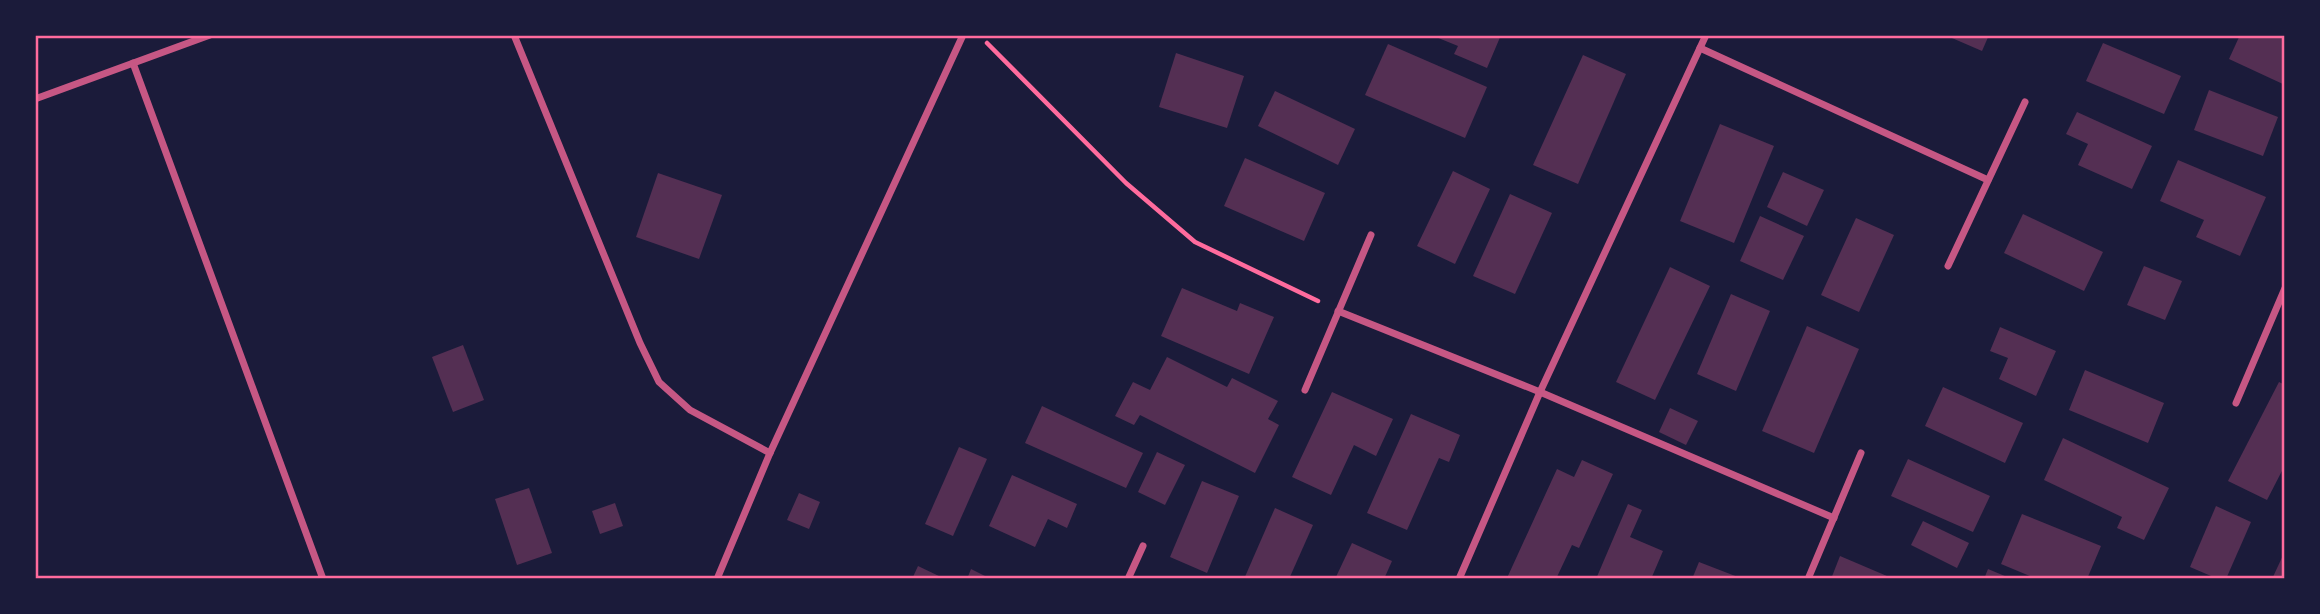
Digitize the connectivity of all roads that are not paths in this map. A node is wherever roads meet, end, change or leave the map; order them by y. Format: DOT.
graph roads {
  1 [pos="210,35"];
  2 [pos="514,35"];
  3 [pos="963,35"];
  4 [pos="1706,35"];
  5 [pos="1700,48"];
  6 [pos="133,63"];
  7 [pos="35,99"];
  8 [pos="2025,102"];
  9 [pos="1988,180"];
  10 [pos="1371,235"];
  11 [pos="1948,266"];
  12 [pos="2285,288"];
  13 [pos="2282,301"];
  14 [pos="1338,311"];
  15 [pos="1305,390"];
  16 [pos="1540,392"];
  17 [pos="2236,403"];
  18 [pos="770,453"];
  19 [pos="1861,453"];
  20 [pos="1834,518"];
  21 [pos="1143,546"];
  22 [pos="323,579"];
  23 [pos="718,579"];
  24 [pos="1128,579"];
  25 [pos="1459,579"];
  26 [pos="1808,579"];
  1 -- 6 [label="street"];
  2 -- 18 [label="street"];
  3 -- 18 [label="street"];
  4 -- 5 [label="street"];
  5 -- 9 [label="street"];
  5 -- 16 [label="street"];
  6 -- 7 [label="street"];
  6 -- 22 [label="street"];
  8 -- 9 [label="street"];
  9 -- 11 [label="street"];
  10 -- 14 [label="street"];
  12 -- 13 [label="street"];
  13 -- 17 [label="street"];
  14 -- 15 [label="street"];
  14 -- 16 [label="street"];
  16 -- 20 [label="street"];
  16 -- 25 [label="street"];
  18 -- 23 [label="street"];
  19 -- 20 [label="street"];
  20 -- 26 [label="street"];
  21 -- 24 [label="street"];
}
